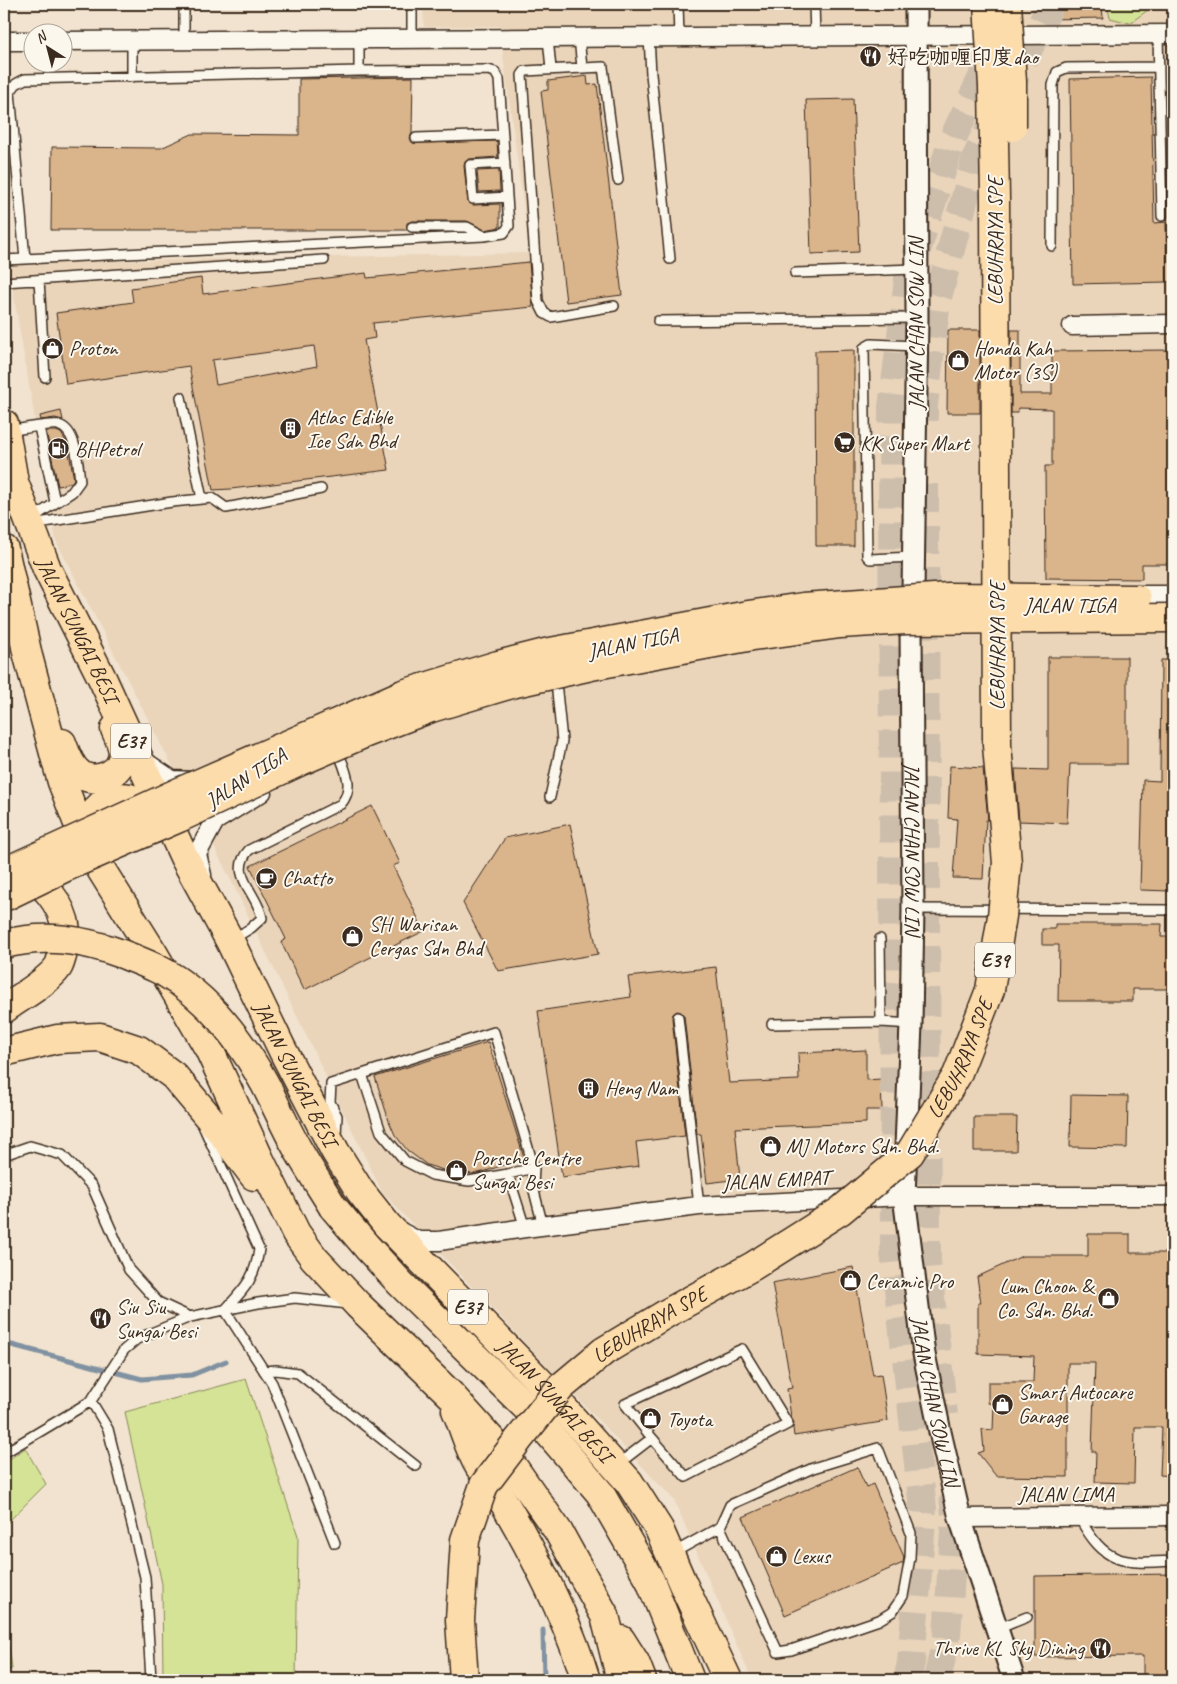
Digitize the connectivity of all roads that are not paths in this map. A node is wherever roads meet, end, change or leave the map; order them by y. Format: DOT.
graph roads {
  1 [pos="184,4"];
  2 [pos="412,4"];
  3 [pos="678,4"];
  4 [pos="814,4"];
  5 [pos="916,4"];
  6 [pos="988,4"];
  7 [pos="1006,4"];
  8 [pos="1166,34"];
  9 [pos="815,36"];
  10 [pos="917,36"];
  11 [pos="649,37"];
  12 [pos="679,37"];
  13 [pos="412,38"];
  14 [pos="548,38"];
  15 [pos="579,38"];
  16 [pos="359,39"];
  17 [pos="132,40"];
  18 [pos="184,40"];
  19 [pos="4,41"];
  20 [pos="22,41"];
  21 [pos="72,41"];
  22 [pos="582,67"];
  23 [pos="1158,67"];
  24 [pos="551,68"];
  25 [pos="359,71"];
  26 [pos="132,77"];
  27 [pos="503,135"];
  28 [pos="416,138"];
  29 [pos="505,163"];
  30 [pos="618,180"];
  31 [pos="507,196"];
  32 [pos="1162,216"];
  33 [pos="412,227"];
  34 [pos="484,236"];
  35 [pos="1052,246"];
  36 [pos="25,259"];
  37 [pos="670,259"];
  38 [pos="4,260"];
  39 [pos="324,260"];
  40 [pos="917,269"];
  41 [pos="795,274"];
  42 [pos="39,280"];
  43 [pos="4,282"];
  44 [pos="614,306"];
  45 [pos="917,318"];
  46 [pos="658,321"];
  47 [pos="1173,324"];
  48 [pos="1072,326"];
  49 [pos="916,346"];
  50 [pos="45,377"];
  51 [pos="181,397"];
  52 [pos="39,427"];
  53 [pos="4,428"];
  54 [pos="321,490"];
  55 [pos="202,499"];
  56 [pos="55,502"];
  57 [pos="29,522"];
  58 [pos="4,549"];
  59 [pos="913,557"];
  60 [pos="913,593"];
  61 [pos="1173,595"];
  62 [pos="1173,600"];
  63 [pos="1173,618"];
  64 [pos="73,623"];
  65 [pos="911,627"];
  66 [pos="1173,628"];
  67 [pos="23,631"];
  68 [pos="556,682"];
  69 [pos="338,751"];
  70 [pos="138,758"];
  71 [pos="550,797"];
  72 [pos="4,868"];
  73 [pos="4,872"];
  74 [pos="4,897"];
  75 [pos="208,900"];
  76 [pos="913,909"];
  77 [pos="1173,910"];
  78 [pos="880,939"];
  79 [pos="230,941"];
  80 [pos="4,944"];
  81 [pos="155,956"];
  82 [pos="4,1009"];
  83 [pos="678,1017"];
  84 [pos="881,1022"];
  85 [pos="772,1024"];
  86 [pos="911,1024"];
  87 [pos="282,1049"];
  88 [pos="4,1052"];
  89 [pos="362,1074"];
  90 [pos="186,1090"];
  91 [pos="334,1150"];
  92 [pos="4,1156"];
  93 [pos="534,1168"];
  94 [pos="508,1174"];
  95 [pos="904,1196"];
  96 [pos="1173,1196"];
  97 [pos="699,1206"];
  98 [pos="387,1225"];
  99 [pos="543,1226"];
  100 [pos="525,1228"];
  101 [pos="296,1233"];
  102 [pos="358,1305"];
  103 [pos="225,1310"];
  104 [pos="190,1317"];
  105 [pos="264,1371"];
  106 [pos="450,1395"];
  107 [pos="91,1400"];
  108 [pos="652,1438"];
  109 [pos="4,1453"];
  110 [pos="416,1466"];
  111 [pos="615,1466"];
  112 [pos="1079,1516"];
  113 [pos="1173,1516"];
  114 [pos="960,1518"];
  115 [pos="720,1527"];
  116 [pos="335,1543"];
  117 [pos="670,1555"];
  118 [pos="1173,1561"];
  119 [pos="605,1616"];
  120 [pos="1027,1617"];
  121 [pos="997,1630"];
  122 [pos="713,1645"];
  123 [pos="151,1680"];
  124 [pos="464,1680"];
  125 [pos="475,1680"];
  126 [pos="586,1680"];
  127 [pos="621,1680"];
  128 [pos="642,1680"];
  129 [pos="690,1680"];
  130 [pos="722,1680"];
  131 [pos="728,1680"];
  132 [pos="1014,1680"];
  1 -- 18 [label="lane"];
  2 -- 13 [label="lane"];
  3 -- 12 [label="lane"];
  4 -- 9 [label="lane"];
  5 -- 10 [label="street, JALAN CHAN SOW LIN"];
  6 -- 124 [label="main road, LEBUHRAYA SPE / E39, bridge"];
  7 -- 125 [label="main road, LEBUHRAYA SPE / E39, bridge"];
  8 -- 10 [label="street"];
  8 -- 23 [label="lane"];
  9 -- 10 [label="street"];
  9 -- 12 [label="street"];
  10 -- 40 [label="street, JALAN CHAN SOW LIN"];
  11 -- 12 [label="street"];
  11 -- 15 [label="street"];
  11 -- 37 [label="lane"];
  13 -- 14 [label="street"];
  13 -- 16 [label="street"];
  14 -- 15 [label="street"];
  14 -- 24 [label="lane"];
  15 -- 22 [label="lane"];
  16 -- 18 [label="street"];
  16 -- 25 [label="lane"];
  17 -- 18 [label="street"];
  17 -- 21 [label="street"];
  17 -- 26 [label="lane"];
  19 -- 20 [label="street"];
  22 -- 24 [label="lane"];
  22 -- 30 [label="lane"];
  23 -- 32 [label="lane"];
  23 -- 35 [label="lane"];
  24 -- 44 [label="lane"];
  25 -- 26 [label="lane"];
  25 -- 27 [label="lane"];
  26 -- 36 [label="lane"];
  27 -- 28 [label="lane"];
  27 -- 29 [label="lane"];
  29 -- 31 [label="lane"];
  29 -- 31 [label="lane"];
  31 -- 34 [label="lane"];
  33 -- 34 [label="lane"];
  34 -- 36 [label="lane"];
  36 -- 38 [label="lane"];
  39 -- 42 [label="lane"];
  40 -- 41 [label="lane"];
  40 -- 45 [label="street, JALAN CHAN SOW LIN"];
  42 -- 43 [label="lane"];
  42 -- 50 [label="lane"];
  45 -- 46 [label="lane"];
  45 -- 49 [label="street, JALAN CHAN SOW LIN"];
  47 -- 48 [label="street"];
  49 -- 59 [label="street, JALAN CHAN SOW LIN"];
  49 -- 59 [label="lane"];
  51 -- 55 [label="lane"];
  52 -- 53 [label="lane"];
  52 -- 56 [label="lane"];
  52 -- 56 [label="lane"];
  53 -- 57 [label="main road, JALAN SUNGAI BESI / E37"];
  54 -- 55 [label="lane"];
  55 -- 57 [label="lane"];
  56 -- 57 [label="lane"];
  57 -- 64 [label="main road, JALAN SUNGAI BESI / E37"];
  58 -- 67 [label="main road, JALAN SUNGAI BESI"];
  59 -- 60 [label="street, JALAN CHAN SOW LIN"];
  60 -- 61 [label="street, JALAN TIGA"];
  60 -- 65 [label="street, JALAN CHAN SOW LIN"];
  60 -- 70 [label="street, JALAN TIGA"];
  62 -- 73 [label="main road, bridge"];
  63 -- 74 [label="main road, bridge"];
  64 -- 67 [label="main road"];
  64 -- 70 [label="main road, JALAN SUNGAI BESI / E37"];
  65 -- 66 [label="street, JALAN TIGA"];
  65 -- 68 [label="street, JALAN TIGA"];
  65 -- 76 [label="street, JALAN CHAN SOW LIN"];
  67 -- 81 [label="main road, JALAN SUNGAI BESI"];
  68 -- 69 [label="street, JALAN TIGA"];
  68 -- 71 [label="lane"];
  69 -- 75 [label="street, JALAN TIGA"];
  69 -- 79 [label="lane"];
  70 -- 75 [label="main road, JALAN SUNGAI BESI / E37"];
  72 -- 82 [label="main road"];
  75 -- 79 [label="main road, JALAN SUNGAI BESI / E37"];
  76 -- 77 [label="lane"];
  76 -- 86 [label="street, JALAN CHAN SOW LIN"];
  78 -- 84 [label="lane"];
  79 -- 87 [label="main road, JALAN SUNGAI BESI / E37"];
  80 -- 129 [label="main road, bridge"];
  81 -- 87 [label="main road"];
  81 -- 101 [label="main road, JALAN SUNGAI BESI"];
  83 -- 97 [label="lane"];
  84 -- 85 [label="lane"];
  84 -- 86 [label="lane"];
  86 -- 95 [label="street, JALAN CHAN SOW LIN"];
  87 -- 91 [label="main road, JALAN SUNGAI BESI / E37"];
  88 -- 90 [label="main road"];
  89 -- 91 [label="lane"];
  89 -- 93 [label="lane"];
  89 -- 94 [label="lane"];
  90 -- 101 [label="main road"];
  90 -- 103 [label="lane"];
  91 -- 98 [label="main road, JALAN SUNGAI BESI / E37"];
  92 -- 104 [label="lane"];
  93 -- 94 [label="lane"];
  93 -- 99 [label="lane"];
  94 -- 100 [label="lane"];
  95 -- 96 [label="street, JALAN EMPAT"];
  95 -- 97 [label="street, JALAN EMPAT"];
  95 -- 114 [label="street, JALAN CHAN SOW LIN"];
  97 -- 99 [label="street, JALAN EMPAT"];
  98 -- 100 [label="street, JALAN EMPAT"];
  98 -- 111 [label="main road, JALAN SUNGAI BESI / E37"];
  99 -- 100 [label="street, JALAN EMPAT"];
  101 -- 102 [label="main road, JALAN SUNGAI BESI"];
  102 -- 103 [label="lane"];
  102 -- 106 [label="main road, JALAN SUNGAI BESI"];
  103 -- 104 [label="lane"];
  103 -- 105 [label="lane"];
  104 -- 107 [label="lane"];
  105 -- 110 [label="lane"];
  105 -- 116 [label="lane"];
  106 -- 119 [label="main road, JALAN SUNGAI BESI"];
  106 -- 126 [label="main road"];
  107 -- 109 [label="lane"];
  107 -- 123 [label="lane"];
  108 -- 108 [label="lane"];
  108 -- 111 [label="lane"];
  111 -- 117 [label="main road, JALAN SUNGAI BESI / E37"];
  112 -- 113 [label="street, JALAN LIMA"];
  112 -- 114 [label="street, JALAN LIMA"];
  112 -- 118 [label="lane"];
  114 -- 121 [label="street, JALAN CHAN SOW LIN"];
  115 -- 115 [label="lane"];
  115 -- 117 [label="lane"];
  117 -- 122 [label="main road, JALAN SUNGAI BESI / E37"];
  119 -- 127 [label="main road, JALAN SUNGAI BESI"];
  119 -- 128 [label="main road"];
  120 -- 121 [label="lane"];
  121 -- 132 [label="street, JALAN CHAN SOW LIN"];
  122 -- 130 [label="main road, E37"];
  122 -- 131 [label="main road"];
}
